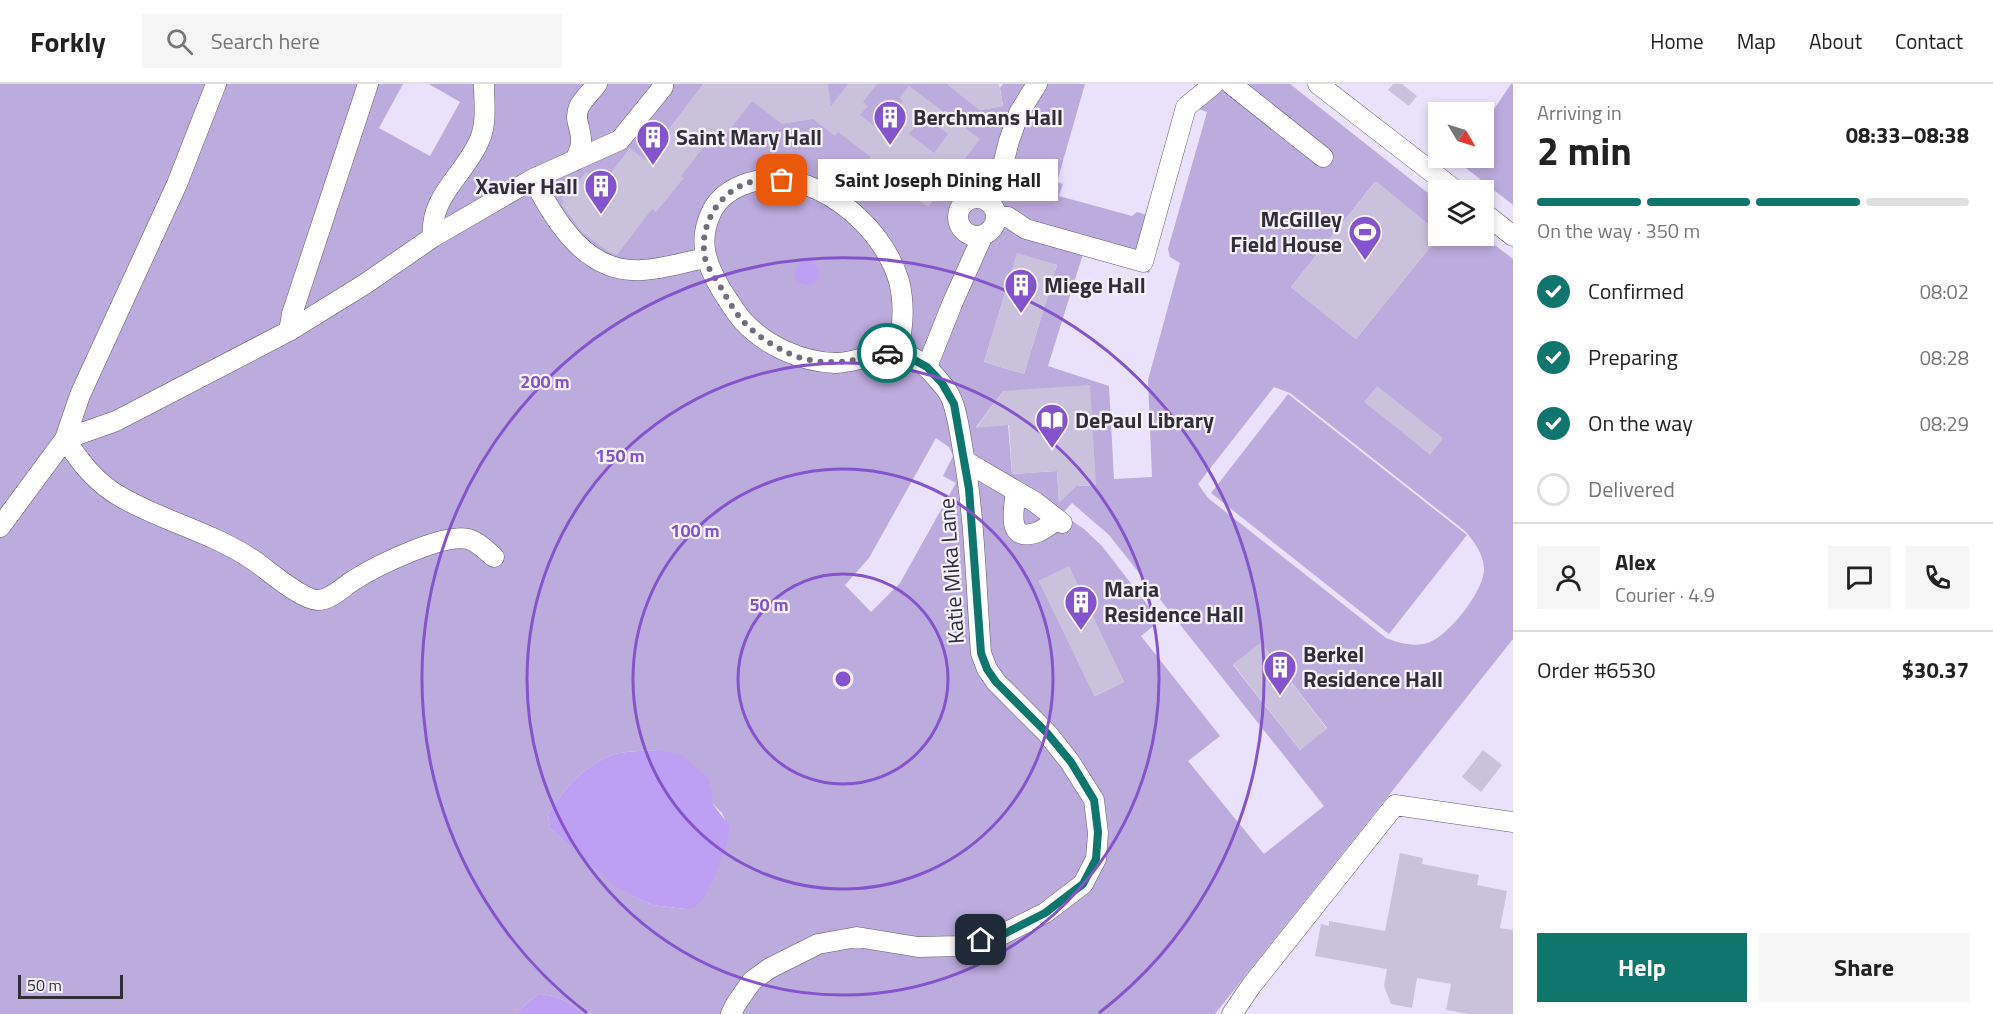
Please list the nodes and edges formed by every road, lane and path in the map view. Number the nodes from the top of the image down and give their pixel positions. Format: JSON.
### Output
{"nodes":[{"id":1,"x":216,"y":84,"type":"edge"},
{"id":2,"x":368,"y":84,"type":"edge"},
{"id":3,"x":484,"y":84,"type":"edge"},
{"id":4,"x":597,"y":84,"type":"edge"},
{"id":5,"x":663,"y":84,"type":"edge"},
{"id":6,"x":1037,"y":84,"type":"edge"},
{"id":7,"x":1214,"y":84,"type":"edge"},
{"id":8,"x":1231,"y":84,"type":"edge"},
{"id":9,"x":1318,"y":84,"type":"edge"},
{"id":10,"x":1323,"y":157,"type":"dead end"},
{"id":11,"x":574,"y":161,"type":"junction"},
{"id":12,"x":532,"y":179,"type":"junction"},
{"id":13,"x":1442,"y":180,"type":"edge"},
{"id":14,"x":991,"y":208,"type":"junction"},
{"id":15,"x":1494,"y":221,"type":"edge"},
{"id":16,"x":983,"y":235,"type":"junction"},
{"id":17,"x":1513,"y":236,"type":"edge"},
{"id":18,"x":433,"y":237,"type":"junction"},
{"id":19,"x":705,"y":258,"type":"junction"},
{"id":20,"x":289,"y":331,"type":"junction"},
{"id":21,"x":898,"y":351,"type":"junction"},
{"id":22,"x":927,"y":367,"type":"junction"},
{"id":23,"x":64,"y":439,"type":"junction"},
{"id":24,"x":965,"y":461,"type":"junction"},
{"id":25,"x":1016,"y":491,"type":"junction"},
{"id":26,"x":0,"y":527,"type":"edge"},
{"id":27,"x":494,"y":557,"type":"dead end"},
{"id":28,"x":1513,"y":822,"type":"edge"},
{"id":29,"x":732,"y":1014,"type":"edge"},
{"id":30,"x":1232,"y":1014,"type":"edge"}],
"edges":[{"from":1,"to":23,"type":"street"},
{"from":2,"to":20,"type":"street"},
{"from":3,"to":18,"type":"street"},
{"from":4,"to":11,"type":"street"},
{"from":5,"to":11,"type":"street"},
{"from":6,"to":14,"type":"street"},
{"from":7,"to":14,"type":"street"},
{"from":8,"to":10,"type":"street"},
{"from":9,"to":13,"type":"street"},
{"from":11,"to":12,"type":"street"},
{"from":12,"to":18,"type":"street"},
{"from":12,"to":19,"type":"street"},
{"from":14,"to":16,"type":"street"},
{"from":14,"to":16,"type":"street"},
{"from":15,"to":17,"type":"street"},
{"from":16,"to":22,"type":"street"},
{"from":18,"to":20,"type":"street"},
{"from":19,"to":21,"type":"street"},
{"from":19,"to":21,"type":"street"},
{"from":20,"to":23,"type":"street"},
{"from":21,"to":22,"type":"street"},
{"from":22,"to":24,"type":"street","name":"Katie Mika Lane"},
{"from":23,"to":26,"type":"street"},
{"from":23,"to":27,"type":"street"},
{"from":24,"to":25,"type":"street"},
{"from":24,"to":29,"type":"street","name":"Katie Mika Lane"},
{"from":25,"to":25,"type":"street"},
{"from":28,"to":30,"type":"street"}]}
